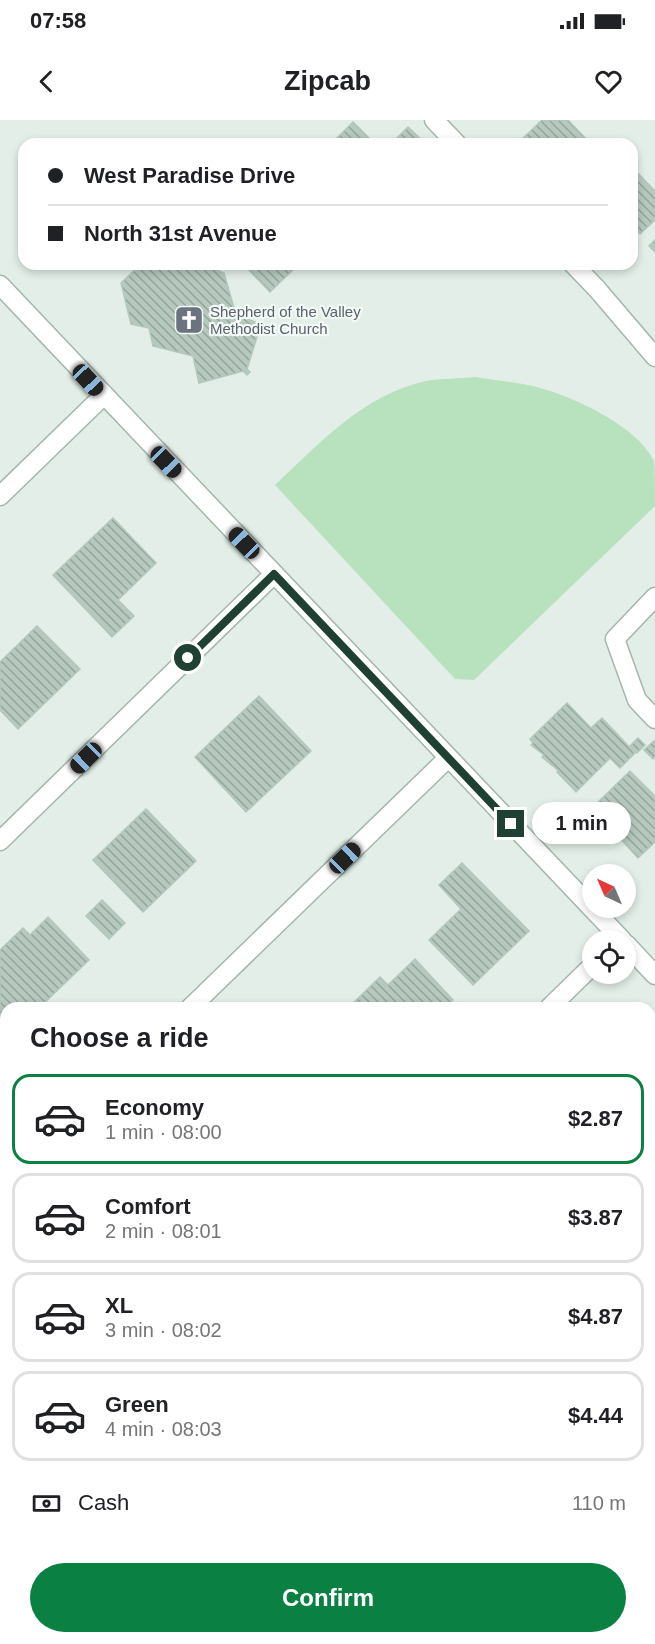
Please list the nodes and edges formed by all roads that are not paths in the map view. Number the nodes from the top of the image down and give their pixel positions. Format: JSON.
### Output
{"nodes":[{"id":1,"x":434,"y":120,"type":"edge"},
{"id":2,"x":451,"y":138,"type":"edge"},
{"id":3,"x":579,"y":270,"type":"edge"},
{"id":4,"x":0,"y":285,"type":"edge"},
{"id":5,"x":655,"y":357,"type":"edge"},
{"id":6,"x":103,"y":396,"type":"junction"},
{"id":7,"x":0,"y":496,"type":"edge"},
{"id":8,"x":274,"y":574,"type":"junction"},
{"id":9,"x":655,"y":597,"type":"edge"},
{"id":10,"x":655,"y":719,"type":"edge"},
{"id":11,"x":448,"y":758,"type":"junction"},
{"id":12,"x":0,"y":841,"type":"edge"},
{"id":13,"x":612,"y":930,"type":"edge"},
{"id":14,"x":636,"y":955,"type":"edge"},
{"id":15,"x":655,"y":975,"type":"edge"},
{"id":16,"x":582,"y":976,"type":"edge"},
{"id":17,"x":196,"y":1002,"type":"edge"},
{"id":18,"x":555,"y":1002,"type":"edge"}],
"edges":[{"from":1,"to":2,"type":"street"},
{"from":3,"to":5,"type":"street"},
{"from":4,"to":6,"type":"street"},
{"from":6,"to":7,"type":"street"},
{"from":6,"to":8,"type":"street"},
{"from":8,"to":11,"type":"street"},
{"from":8,"to":12,"type":"street"},
{"from":9,"to":10,"type":"street"},
{"from":11,"to":13,"type":"street"},
{"from":11,"to":17,"type":"street"},
{"from":14,"to":15,"type":"street"},
{"from":16,"to":18,"type":"street"}]}
